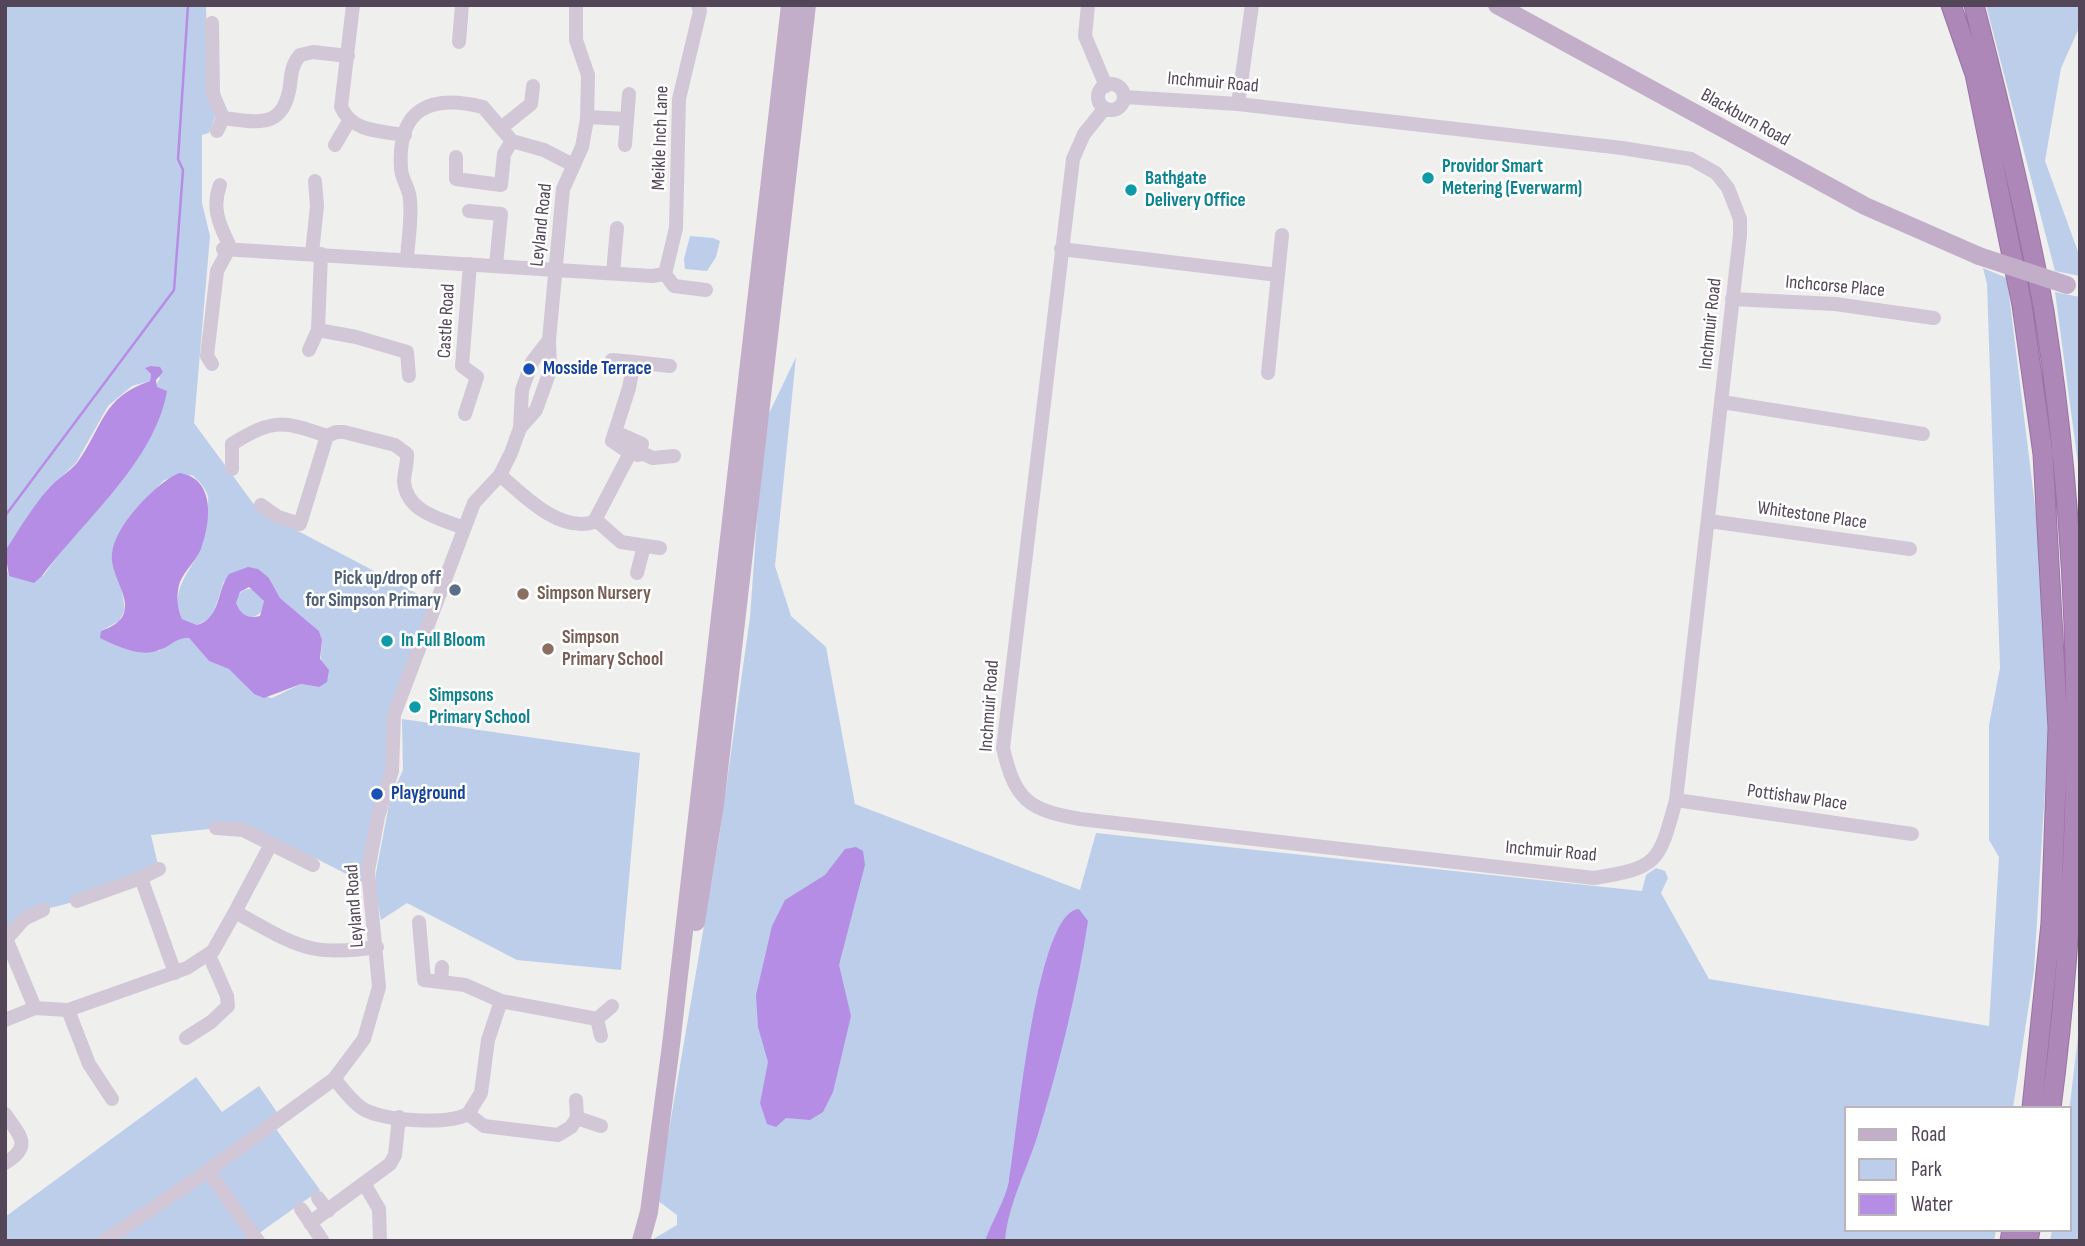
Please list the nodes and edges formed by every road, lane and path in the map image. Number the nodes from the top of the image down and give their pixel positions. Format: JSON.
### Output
{"nodes":[{"id":1,"x":353,"y":5,"type":"edge"},
{"id":2,"x":462,"y":5,"type":"edge"},
{"id":3,"x":576,"y":5,"type":"edge"},
{"id":4,"x":698,"y":5,"type":"edge"},
{"id":5,"x":790,"y":5,"type":"edge"},
{"id":6,"x":807,"y":5,"type":"edge"},
{"id":7,"x":1088,"y":5,"type":"edge"},
{"id":8,"x":1252,"y":5,"type":"edge"},
{"id":9,"x":1497,"y":5,"type":"edge"},
{"id":10,"x":1951,"y":5,"type":"edge"},
{"id":11,"x":1973,"y":5,"type":"edge"},
{"id":12,"x":212,"y":23,"type":"dead end"},
{"id":13,"x":459,"y":42,"type":"dead end"},
{"id":14,"x":348,"y":56,"type":"junction"},
{"id":15,"x":533,"y":86,"type":"dead end"},
{"id":16,"x":1106,"y":86,"type":"junction"},
{"id":17,"x":629,"y":94,"type":"dead end"},
{"id":18,"x":1124,"y":97,"type":"junction"},
{"id":19,"x":1238,"y":104,"type":"junction"},
{"id":20,"x":1105,"y":108,"type":"junction"},
{"id":21,"x":587,"y":117,"type":"junction"},
{"id":22,"x":626,"y":119,"type":"junction"},
{"id":23,"x":349,"y":121,"type":"junction"},
{"id":24,"x":501,"y":128,"type":"junction"},
{"id":25,"x":405,"y":135,"type":"junction"},
{"id":26,"x":512,"y":141,"type":"junction"},
{"id":27,"x":335,"y":145,"type":"dead end"},
{"id":28,"x":625,"y":145,"type":"dead end"},
{"id":29,"x":456,"y":157,"type":"dead end"},
{"id":30,"x":573,"y":166,"type":"junction"},
{"id":31,"x":315,"y":181,"type":"dead end"},
{"id":32,"x":220,"y":184,"type":"dead end"},
{"id":33,"x":469,"y":211,"type":"dead end"},
{"id":34,"x":617,"y":228,"type":"dead end"},
{"id":35,"x":1282,"y":235,"type":"dead end"},
{"id":36,"x":226,"y":248,"type":"junction"},
{"id":37,"x":1061,"y":249,"type":"junction"},
{"id":38,"x":317,"y":253,"type":"junction"},
{"id":39,"x":407,"y":260,"type":"junction"},
{"id":40,"x":470,"y":264,"type":"junction"},
{"id":41,"x":496,"y":265,"type":"junction"},
{"id":42,"x":557,"y":270,"type":"junction"},
{"id":43,"x":613,"y":273,"type":"junction"},
{"id":44,"x":665,"y":274,"type":"junction"},
{"id":45,"x":1278,"y":275,"type":"junction"},
{"id":46,"x":2073,"y":286,"type":"edge"},
{"id":47,"x":706,"y":290,"type":"dead end"},
{"id":48,"x":1732,"y":299,"type":"junction"},
{"id":49,"x":1934,"y":318,"type":"dead end"},
{"id":50,"x":318,"y":330,"type":"junction"},
{"id":51,"x":550,"y":340,"type":"junction"},
{"id":52,"x":309,"y":350,"type":"dead end"},
{"id":53,"x":612,"y":360,"type":"dead end"},
{"id":54,"x":634,"y":362,"type":"junction"},
{"id":55,"x":212,"y":364,"type":"dead end"},
{"id":56,"x":670,"y":366,"type":"dead end"},
{"id":57,"x":1268,"y":373,"type":"dead end"},
{"id":58,"x":409,"y":376,"type":"dead end"},
{"id":59,"x":1722,"y":402,"type":"junction"},
{"id":60,"x":465,"y":414,"type":"dead end"},
{"id":61,"x":520,"y":428,"type":"junction"},
{"id":62,"x":1923,"y":434,"type":"dead end"},
{"id":63,"x":327,"y":436,"type":"junction"},
{"id":64,"x":674,"y":456,"type":"dead end"},
{"id":65,"x":645,"y":458,"type":"junction"},
{"id":66,"x":232,"y":468,"type":"dead end"},
{"id":67,"x":500,"y":475,"type":"junction"},
{"id":68,"x":261,"y":505,"type":"dead end"},
{"id":69,"x":596,"y":520,"type":"junction"},
{"id":70,"x":1709,"y":521,"type":"junction"},
{"id":71,"x":464,"y":528,"type":"junction"},
{"id":72,"x":644,"y":546,"type":"junction"},
{"id":73,"x":660,"y":548,"type":"dead end"},
{"id":74,"x":1910,"y":549,"type":"dead end"},
{"id":75,"x":637,"y":573,"type":"dead end"},
{"id":76,"x":1676,"y":800,"type":"junction"},
{"id":77,"x":216,"y":828,"type":"dead end"},
{"id":78,"x":1912,"y":834,"type":"dead end"},
{"id":79,"x":271,"y":844,"type":"junction"},
{"id":80,"x":313,"y":865,"type":"dead end"},
{"id":81,"x":159,"y":869,"type":"dead end"},
{"id":82,"x":141,"y":878,"type":"junction"},
{"id":83,"x":77,"y":901,"type":"dead end"},
{"id":84,"x":43,"y":910,"type":"dead end"},
{"id":85,"x":235,"y":912,"type":"junction"},
{"id":86,"x":419,"y":922,"type":"dead end"},
{"id":87,"x":7,"y":937,"type":"edge"},
{"id":88,"x":377,"y":947,"type":"junction"},
{"id":89,"x":209,"y":955,"type":"junction"},
{"id":90,"x":175,"y":973,"type":"junction"},
{"id":91,"x":501,"y":1001,"type":"junction"},
{"id":92,"x":612,"y":1006,"type":"dead end"},
{"id":93,"x":35,"y":1008,"type":"junction"},
{"id":94,"x":68,"y":1010,"type":"junction"},
{"id":95,"x":597,"y":1019,"type":"junction"},
{"id":96,"x":5,"y":1020,"type":"edge"},
{"id":97,"x":601,"y":1036,"type":"dead end"},
{"id":98,"x":186,"y":1038,"type":"dead end"},
{"id":99,"x":671,"y":1045,"type":"junction"},
{"id":100,"x":334,"y":1079,"type":"junction"},
{"id":101,"x":111,"y":1089,"type":"dead end"},
{"id":102,"x":576,"y":1100,"type":"dead end"},
{"id":103,"x":2032,"y":1106,"type":"edge"},
{"id":104,"x":2051,"y":1106,"type":"edge"},
{"id":105,"x":5,"y":1114,"type":"edge"},
{"id":106,"x":468,"y":1114,"type":"junction"},
{"id":107,"x":399,"y":1117,"type":"junction"},
{"id":108,"x":577,"y":1118,"type":"junction"},
{"id":109,"x":601,"y":1126,"type":"dead end"},
{"id":110,"x":5,"y":1163,"type":"edge"},
{"id":111,"x":208,"y":1171,"type":"junction"},
{"id":112,"x":365,"y":1185,"type":"junction"},
{"id":113,"x":318,"y":1198,"type":"dead end"},
{"id":114,"x":301,"y":1209,"type":"dead end"},
{"id":115,"x":328,"y":1211,"type":"junction"},
{"id":116,"x":310,"y":1223,"type":"junction"},
{"id":117,"x":322,"y":1240,"type":"edge"},
{"id":118,"x":104,"y":1241,"type":"edge"},
{"id":119,"x":258,"y":1241,"type":"edge"},
{"id":120,"x":380,"y":1241,"type":"edge"},
{"id":121,"x":641,"y":1241,"type":"edge"}],
"edges":[{"from":1,"to":14,"type":"street"},
{"from":2,"to":13,"type":"street"},
{"from":3,"to":21,"type":"street","name":"Leyland Road"},
{"from":4,"to":44,"type":"street","name":"Meikle Inch Lane"},
{"from":5,"to":99,"type":"main road"},
{"from":6,"to":99,"type":"main road"},
{"from":7,"to":16,"type":"street"},
{"from":8,"to":19,"type":"street"},
{"from":9,"to":46,"type":"main road","name":"Blackburn Road","bridge":true},
{"from":10,"to":103,"type":"highway"},
{"from":11,"to":104,"type":"highway"},
{"from":12,"to":14,"type":"street"},
{"from":14,"to":23,"type":"street"},
{"from":15,"to":24,"type":"street"},
{"from":16,"to":18,"type":"street","name":"Inchmuir Road"},
{"from":16,"to":20,"type":"street"},
{"from":17,"to":22,"type":"street"},
{"from":18,"to":19,"type":"street","name":"Inchmuir Road"},
{"from":18,"to":20,"type":"street","name":"Inchmuir Road"},
{"from":19,"to":48,"type":"street","name":"Inchmuir Road"},
{"from":20,"to":37,"type":"street","name":"Inchmuir Road"},
{"from":21,"to":22,"type":"street"},
{"from":21,"to":30,"type":"street","name":"Leyland Road"},
{"from":22,"to":28,"type":"street"},
{"from":23,"to":25,"type":"street"},
{"from":23,"to":27,"type":"street"},
{"from":24,"to":25,"type":"street"},
{"from":24,"to":26,"type":"street"},
{"from":25,"to":39,"type":"street"},
{"from":26,"to":29,"type":"street"},
{"from":26,"to":30,"type":"street"},
{"from":30,"to":42,"type":"street","name":"Leyland Road"},
{"from":31,"to":38,"type":"street"},
{"from":32,"to":36,"type":"street"},
{"from":33,"to":41,"type":"street"},
{"from":34,"to":43,"type":"street"},
{"from":35,"to":45,"type":"street"},
{"from":36,"to":38,"type":"street","name":"Castle Road"},
{"from":36,"to":55,"type":"street"},
{"from":37,"to":45,"type":"street"},
{"from":37,"to":76,"type":"street","name":"Inchmuir Road"},
{"from":38,"to":39,"type":"street","name":"Castle Road"},
{"from":38,"to":50,"type":"street"},
{"from":39,"to":40,"type":"street","name":"Castle Road"},
{"from":40,"to":41,"type":"street","name":"Castle Road"},
{"from":40,"to":60,"type":"street","name":"Castle Road"},
{"from":41,"to":42,"type":"street","name":"Castle Road"},
{"from":42,"to":43,"type":"street"},
{"from":42,"to":51,"type":"street","name":"Leyland Road"},
{"from":43,"to":44,"type":"street"},
{"from":44,"to":47,"type":"street"},
{"from":45,"to":57,"type":"street"},
{"from":48,"to":49,"type":"street","name":"Inchcorse Place"},
{"from":48,"to":59,"type":"street","name":"Inchmuir Road"},
{"from":50,"to":52,"type":"street"},
{"from":50,"to":58,"type":"street","name":"Castle Road"},
{"from":51,"to":61,"type":"street","name":"Leyland Road"},
{"from":51,"to":61,"type":"street","name":"Leyland Road"},
{"from":53,"to":54,"type":"street"},
{"from":54,"to":56,"type":"street"},
{"from":54,"to":65,"type":"street"},
{"from":59,"to":62,"type":"street"},
{"from":59,"to":70,"type":"street","name":"Inchmuir Road"},
{"from":61,"to":67,"type":"street","name":"Leyland Road"},
{"from":63,"to":66,"type":"street"},
{"from":63,"to":68,"type":"street"},
{"from":63,"to":71,"type":"street"},
{"from":64,"to":65,"type":"street"},
{"from":65,"to":69,"type":"street"},
{"from":67,"to":69,"type":"street"},
{"from":67,"to":71,"type":"street","name":"Leyland Road"},
{"from":69,"to":72,"type":"street"},
{"from":70,"to":74,"type":"street","name":"Whitestone Place"},
{"from":70,"to":76,"type":"street","name":"Inchmuir Road"},
{"from":71,"to":88,"type":"street","name":"Leyland Road"},
{"from":72,"to":73,"type":"street"},
{"from":72,"to":75,"type":"street"},
{"from":76,"to":78,"type":"street","name":"Pottishaw Place"},
{"from":77,"to":79,"type":"street"},
{"from":79,"to":80,"type":"street"},
{"from":79,"to":85,"type":"street"},
{"from":81,"to":82,"type":"street"},
{"from":82,"to":83,"type":"street"},
{"from":82,"to":90,"type":"street"},
{"from":84,"to":87,"type":"street"},
{"from":85,"to":88,"type":"street"},
{"from":85,"to":89,"type":"street"},
{"from":86,"to":91,"type":"street"},
{"from":87,"to":93,"type":"street"},
{"from":88,"to":100,"type":"street","name":"Leyland Road"},
{"from":89,"to":90,"type":"street"},
{"from":89,"to":98,"type":"street"},
{"from":90,"to":94,"type":"street"},
{"from":91,"to":95,"type":"street"},
{"from":91,"to":106,"type":"street"},
{"from":92,"to":95,"type":"street"},
{"from":93,"to":94,"type":"street"},
{"from":93,"to":96,"type":"street"},
{"from":94,"to":101,"type":"street"},
{"from":95,"to":97,"type":"street"},
{"from":99,"to":121,"type":"main road"},
{"from":100,"to":107,"type":"street"},
{"from":100,"to":111,"type":"street","name":"Leyland Road"},
{"from":102,"to":108,"type":"street"},
{"from":105,"to":110,"type":"street"},
{"from":106,"to":107,"type":"street"},
{"from":106,"to":108,"type":"street"},
{"from":107,"to":112,"type":"street"},
{"from":108,"to":109,"type":"street"},
{"from":111,"to":118,"type":"street","name":"Leyland Road"},
{"from":111,"to":119,"type":"street"},
{"from":112,"to":115,"type":"street"},
{"from":112,"to":120,"type":"street"},
{"from":113,"to":115,"type":"street"},
{"from":114,"to":116,"type":"street"},
{"from":115,"to":116,"type":"street"},
{"from":116,"to":117,"type":"street"}]}
